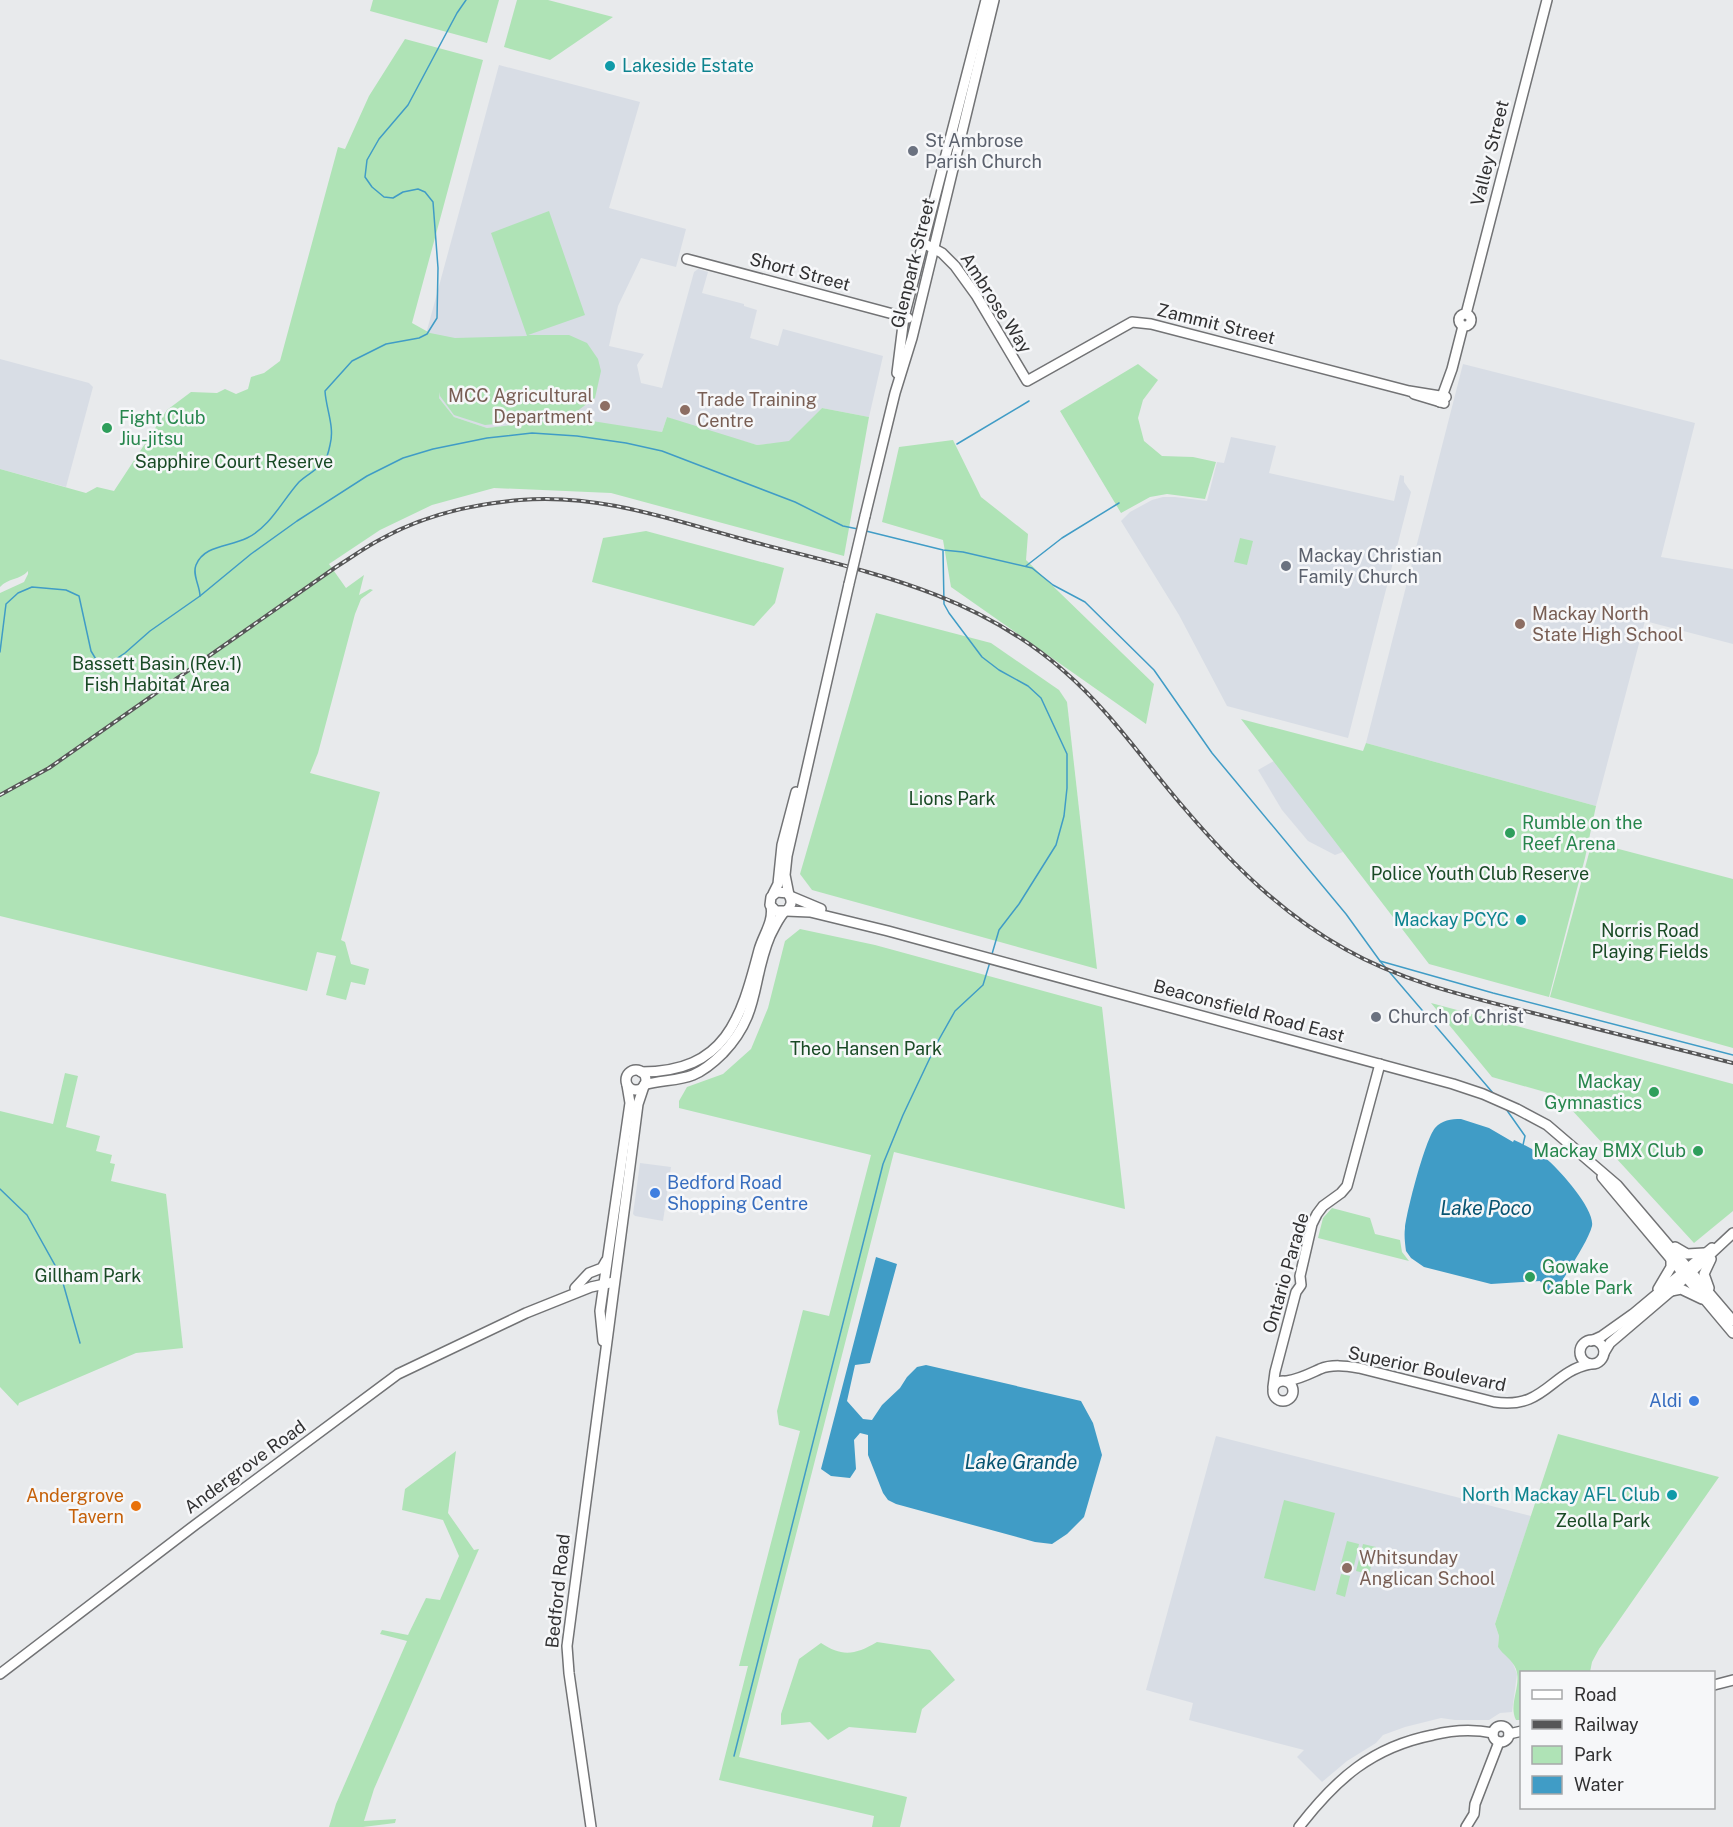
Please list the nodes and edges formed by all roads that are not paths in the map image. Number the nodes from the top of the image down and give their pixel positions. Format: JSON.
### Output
{"nodes":[{"id":1,"x":986,"y":0,"type":"edge"},
{"id":2,"x":994,"y":0,"type":"edge"},
{"id":3,"x":1547,"y":0,"type":"edge"},
{"id":4,"x":923,"y":243,"type":"junction"},
{"id":5,"x":934,"y":246,"type":"junction"},
{"id":6,"x":687,"y":259,"type":"dead end"},
{"id":7,"x":929,"y":267,"type":"junction"},
{"id":8,"x":961,"y":275,"type":"junction"},
{"id":9,"x":976,"y":295,"type":"junction"},
{"id":10,"x":904,"y":317,"type":"junction"},
{"id":11,"x":916,"y":320,"type":"junction"},
{"id":12,"x":1027,"y":381,"type":"joint"},
{"id":13,"x":895,"y":393,"type":"junction"},
{"id":14,"x":1443,"y":400,"type":"joint"},
{"id":15,"x":814,"y":732,"type":"junction"},
{"id":16,"x":782,"y":844,"type":"junction"},
{"id":17,"x":773,"y":894,"type":"junction"},
{"id":18,"x":789,"y":896,"type":"junction"},
{"id":19,"x":771,"y":906,"type":"junction"},
{"id":20,"x":785,"y":911,"type":"junction"},
{"id":21,"x":888,"y":931,"type":"junction"},
{"id":22,"x":760,"y":945,"type":"junction"},
{"id":23,"x":1380,"y":1064,"type":"junction"},
{"id":24,"x":641,"y":1072,"type":"junction"},
{"id":25,"x":627,"y":1085,"type":"junction"},
{"id":26,"x":644,"y":1085,"type":"junction"},
{"id":27,"x":1585,"y":1156,"type":"junction"},
{"id":28,"x":1654,"y":1226,"type":"junction"},
{"id":29,"x":1733,"y":1233,"type":"edge"},
{"id":30,"x":1724,"y":1241,"type":"junction"},
{"id":31,"x":1717,"y":1249,"type":"junction"},
{"id":32,"x":1705,"y":1252,"type":"junction"},
{"id":33,"x":607,"y":1260,"type":"junction"},
{"id":34,"x":1671,"y":1260,"type":"junction"},
{"id":35,"x":1687,"y":1272,"type":"junction"},
{"id":36,"x":609,"y":1280,"type":"junction"},
{"id":37,"x":575,"y":1288,"type":"junction"},
{"id":38,"x":1671,"y":1291,"type":"junction"},
{"id":39,"x":1654,"y":1296,"type":"junction"},
{"id":40,"x":1710,"y":1300,"type":"junction"},
{"id":41,"x":526,"y":1313,"type":"junction"},
{"id":42,"x":1733,"y":1321,"type":"edge"},
{"id":43,"x":1733,"y":1333,"type":"edge"},
{"id":44,"x":1591,"y":1341,"type":"junction"},
{"id":45,"x":1581,"y":1352,"type":"junction"},
{"id":46,"x":1604,"y":1353,"type":"junction"},
{"id":47,"x":1278,"y":1363,"type":"junction"},
{"id":48,"x":1590,"y":1364,"type":"junction"},
{"id":49,"x":1570,"y":1371,"type":"junction"},
{"id":50,"x":1305,"y":1377,"type":"junction"},
{"id":51,"x":1287,"y":1381,"type":"junction"},
{"id":52,"x":1273,"y":1387,"type":"junction"},
{"id":53,"x":1293,"y":1393,"type":"junction"},
{"id":54,"x":0,"y":1674,"type":"edge"},
{"id":55,"x":1733,"y":1680,"type":"edge"},
{"id":56,"x":1715,"y":1684,"type":"edge"},
{"id":57,"x":1520,"y":1731,"type":"edge"},
{"id":58,"x":1493,"y":1733,"type":"junction"},
{"id":59,"x":1509,"y":1734,"type":"junction"},
{"id":60,"x":1499,"y":1742,"type":"junction"},
{"id":61,"x":591,"y":1827,"type":"edge"},
{"id":62,"x":1299,"y":1827,"type":"edge"},
{"id":63,"x":1467,"y":1827,"type":"edge"}],
"edges":[{"from":1,"to":4,"type":"street","name":"Glenpark Street"},
{"from":2,"to":5,"type":"street","name":"Glenpark Street"},
{"from":3,"to":14,"type":"street","name":"Valley Street"},
{"from":4,"to":5,"type":"street"},
{"from":4,"to":10,"type":"street","name":"Glenpark Street"},
{"from":5,"to":7,"type":"street","name":"Glenpark Street"},
{"from":5,"to":8,"type":"street","name":"Ambrose Way"},
{"from":5,"to":9,"type":"street"},
{"from":6,"to":10,"type":"street","name":"Short Street"},
{"from":7,"to":8,"type":"street"},
{"from":7,"to":11,"type":"street","name":"Glenpark Street"},
{"from":8,"to":9,"type":"street","name":"Ambrose Way"},
{"from":9,"to":12,"type":"street","name":"Ambrose Way"},
{"from":10,"to":11,"type":"street","name":"Short Street"},
{"from":10,"to":13,"type":"street","name":"Glenpark Street"},
{"from":11,"to":13,"type":"street","name":"Glenpark Street"},
{"from":12,"to":14,"type":"street","name":"Zammit Street"},
{"from":13,"to":15,"type":"street","name":"Glenpark Street","bridge":true},
{"from":15,"to":16,"type":"street","name":"Glenpark Street"},
{"from":15,"to":18,"type":"street","name":"Glenpark Street"},
{"from":16,"to":17,"type":"street","name":"Glenpark Street"},
{"from":16,"to":22,"type":"street"},
{"from":17,"to":18,"type":"street"},
{"from":17,"to":19,"type":"street"},
{"from":18,"to":20,"type":"street"},
{"from":18,"to":21,"type":"street","name":"Beaconsfield Road East"},
{"from":19,"to":20,"type":"street"},
{"from":19,"to":22,"type":"street"},
{"from":20,"to":21,"type":"street","name":"Beaconsfield Road East"},
{"from":20,"to":26,"type":"street"},
{"from":21,"to":23,"type":"street","name":"Beaconsfield Road East"},
{"from":22,"to":24,"type":"street"},
{"from":23,"to":27,"type":"street","name":"Beaconsfield Road East"},
{"from":23,"to":47,"type":"street","name":"Ontario Parade"},
{"from":24,"to":25,"type":"street"},
{"from":24,"to":26,"type":"street"},
{"from":25,"to":26,"type":"street"},
{"from":25,"to":33,"type":"street","name":"Bedford Road"},
{"from":26,"to":36,"type":"street","name":"Bedford Road"},
{"from":27,"to":28,"type":"street","name":"Beaconsfield Road East"},
{"from":27,"to":34,"type":"street","name":"Beaconsfield Road East"},
{"from":28,"to":32,"type":"street"},
{"from":28,"to":35,"type":"street","name":"Beaconsfield Road East"},
{"from":29,"to":30,"type":"street"},
{"from":30,"to":31,"type":"street"},
{"from":30,"to":32,"type":"street"},
{"from":31,"to":35,"type":"street"},
{"from":31,"to":40,"type":"street"},
{"from":32,"to":35,"type":"street"},
{"from":33,"to":36,"type":"street","name":"Bedford Road"},
{"from":33,"to":37,"type":"street"},
{"from":34,"to":35,"type":"street","name":"Beaconsfield Road East"},
{"from":34,"to":39,"type":"street"},
{"from":35,"to":38,"type":"street"},
{"from":35,"to":39,"type":"street"},
{"from":35,"to":40,"type":"street","name":"Beaconsfield Road East"},
{"from":36,"to":37,"type":"street","name":"Andergrove Road"},
{"from":36,"to":41,"type":"street","name":"Andergrove Road"},
{"from":36,"to":61,"type":"street","name":"Bedford Road"},
{"from":37,"to":41,"type":"street","name":"Andergrove Road"},
{"from":38,"to":40,"type":"street"},
{"from":38,"to":46,"type":"street"},
{"from":39,"to":44,"type":"street"},
{"from":40,"to":42,"type":"street","name":"Beaconsfield Road East"},
{"from":40,"to":43,"type":"street","name":"Beaconsfield Road East"},
{"from":41,"to":54,"type":"street","name":"Andergrove Road"},
{"from":44,"to":45,"type":"street"},
{"from":44,"to":46,"type":"street"},
{"from":45,"to":48,"type":"street"},
{"from":45,"to":49,"type":"street","name":"Superior Boulevard"},
{"from":46,"to":48,"type":"street"},
{"from":47,"to":51,"type":"street","name":"Ontario Parade"},
{"from":47,"to":52,"type":"street","name":"Ontario Parade"},
{"from":48,"to":49,"type":"street","name":"Superior Boulevard"},
{"from":49,"to":50,"type":"street","name":"Superior Boulevard"},
{"from":50,"to":51,"type":"street","name":"Superior Boulevard"},
{"from":50,"to":53,"type":"street"},
{"from":51,"to":52,"type":"street"},
{"from":51,"to":53,"type":"street"},
{"from":52,"to":53,"type":"street"},
{"from":55,"to":56,"type":"street"},
{"from":57,"to":59,"type":"street"},
{"from":58,"to":59,"type":"street"},
{"from":58,"to":60,"type":"street"},
{"from":58,"to":62,"type":"street"},
{"from":59,"to":60,"type":"street"},
{"from":60,"to":63,"type":"street"}]}
